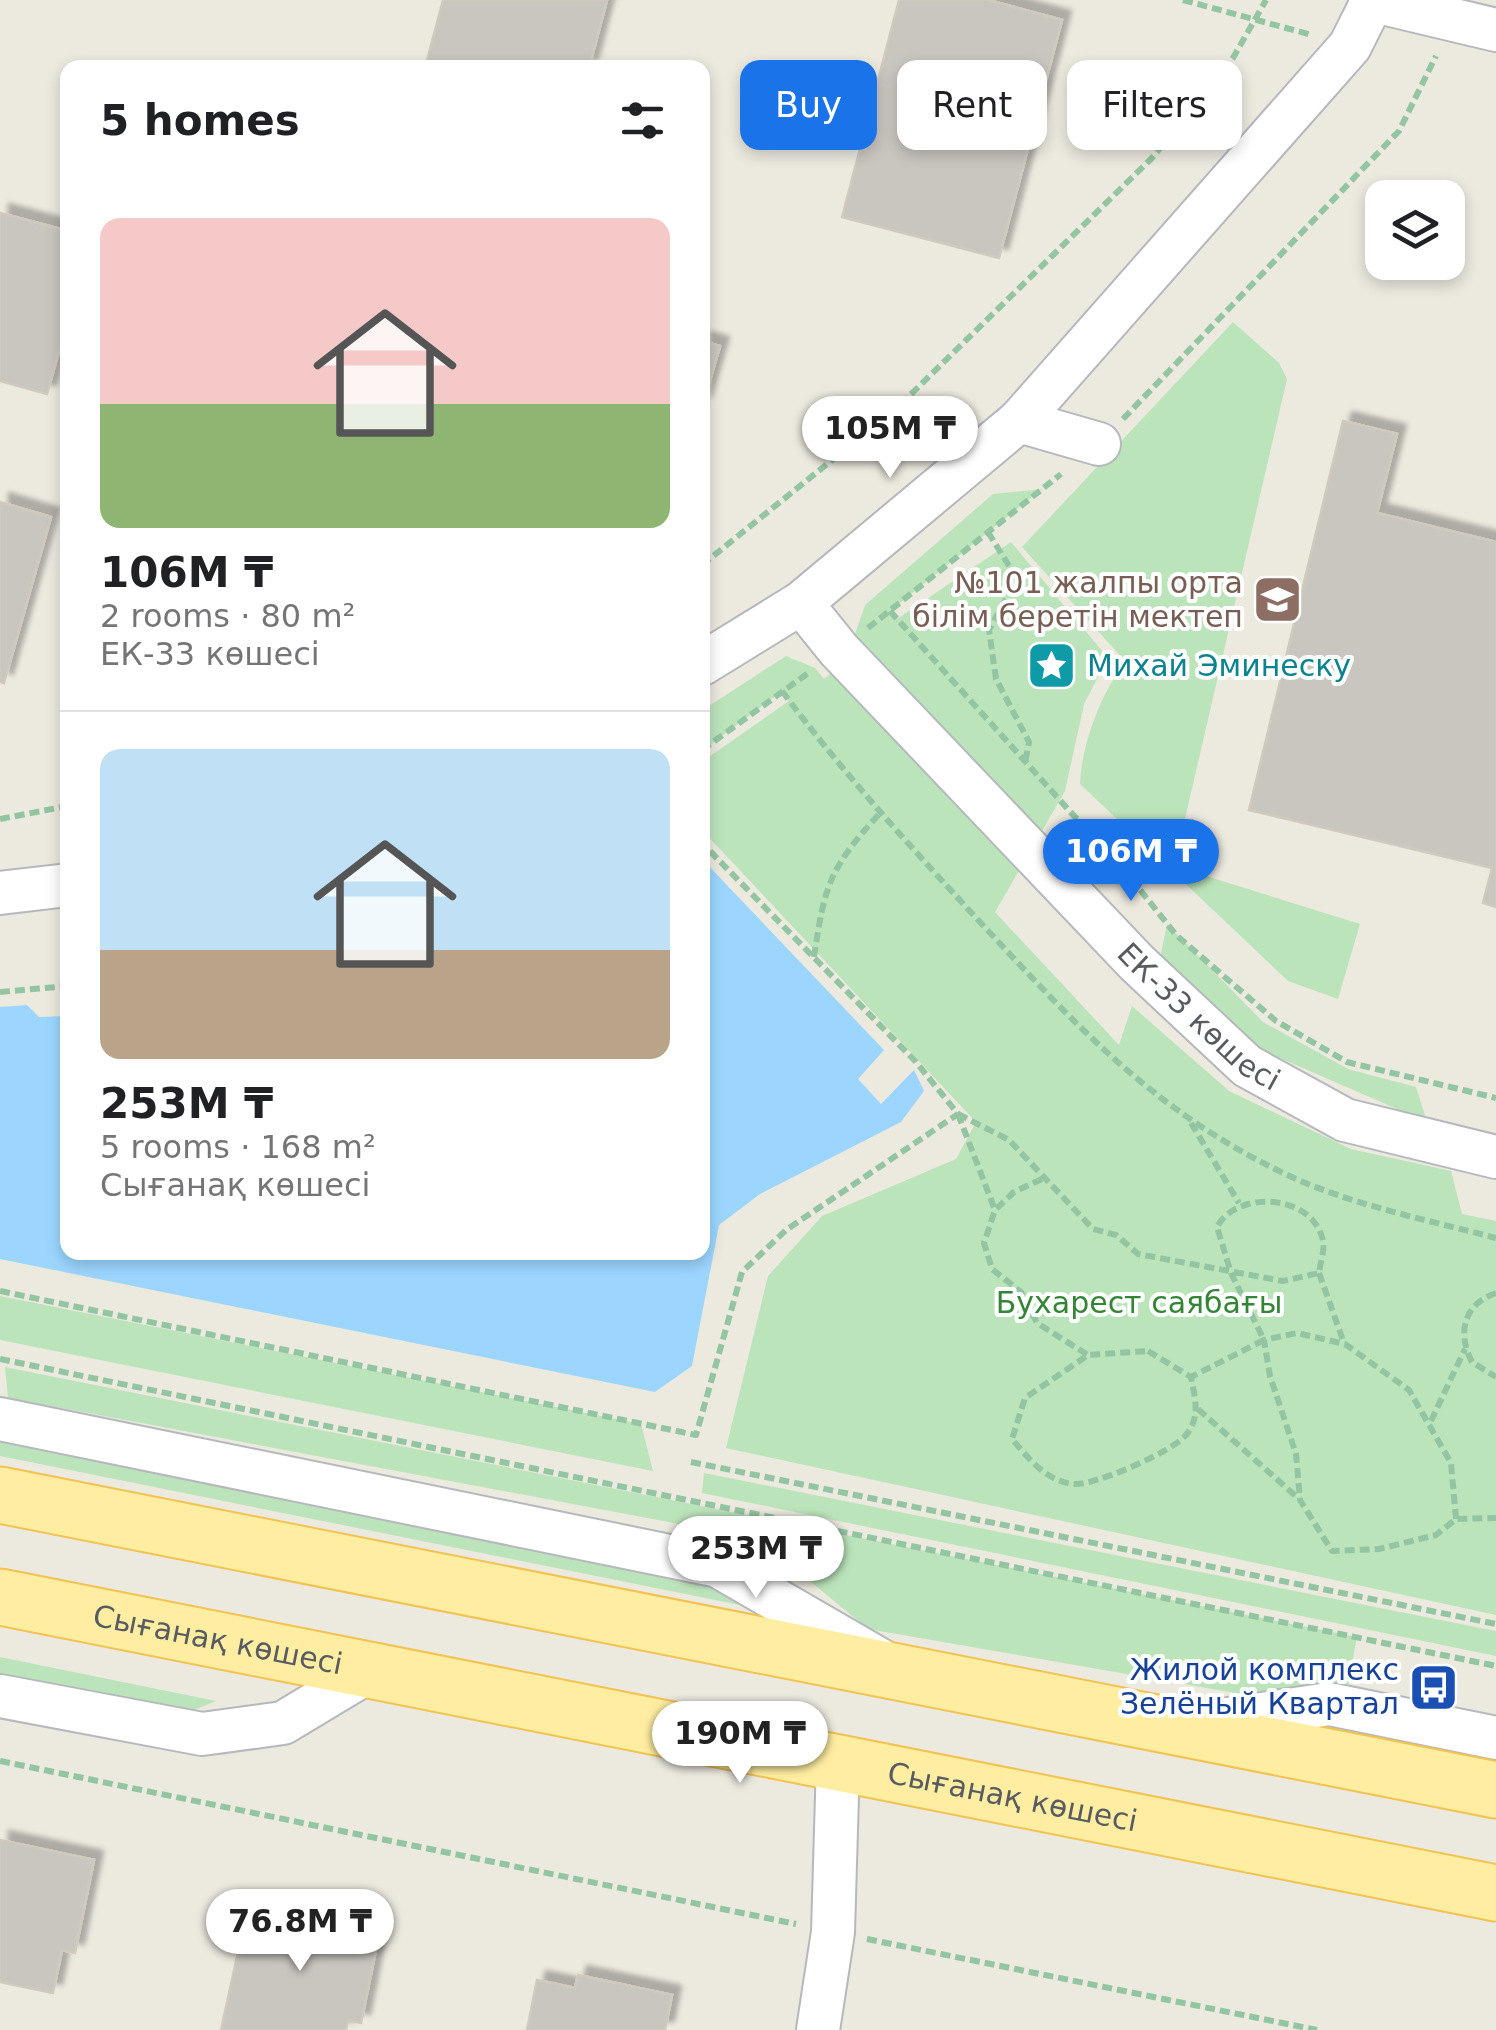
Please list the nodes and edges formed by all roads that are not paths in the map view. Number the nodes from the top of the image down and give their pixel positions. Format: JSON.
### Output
{"nodes":[{"id":1,"x":1372,"y":0,"type":"edge"},
{"id":2,"x":1496,"y":30,"type":"edge"},
{"id":3,"x":1019,"y":421,"type":"junction"},
{"id":4,"x":1099,"y":444,"type":"road end"},
{"id":5,"x":801,"y":603,"type":"junction"},
{"id":6,"x":710,"y":659,"type":"edge"},
{"id":7,"x":60,"y":886,"type":"edge"},
{"id":8,"x":0,"y":892,"type":"edge"},
{"id":9,"x":1496,"y":1157,"type":"edge"},
{"id":10,"x":0,"y":1420,"type":"edge"},
{"id":11,"x":0,"y":1495,"type":"edge"},
{"id":12,"x":0,"y":1597,"type":"edge"},
{"id":13,"x":371,"y":1670,"type":"junction"},
{"id":14,"x":902,"y":1673,"type":"junction"},
{"id":15,"x":0,"y":1696,"type":"edge"},
{"id":16,"x":1175,"y":1727,"type":"junction"},
{"id":17,"x":1496,"y":1738,"type":"edge"},
{"id":18,"x":838,"y":1762,"type":"junction"},
{"id":19,"x":1496,"y":1790,"type":"edge"},
{"id":20,"x":1485,"y":1901,"type":"edge"},
{"id":21,"x":818,"y":2030,"type":"edge"}],
"edges":[{"from":1,"to":2,"type":"street"},
{"from":1,"to":3,"type":"street"},
{"from":3,"to":4,"type":"street"},
{"from":3,"to":5,"type":"street"},
{"from":5,"to":6,"type":"street"},
{"from":5,"to":9,"type":"street","name":"ЕК-33 көшесі"},
{"from":7,"to":8,"type":"street"},
{"from":10,"to":14,"type":"street"},
{"from":11,"to":14,"type":"main road"},
{"from":12,"to":13,"type":"main road","name":"Сығанақ көшесі"},
{"from":13,"to":15,"type":"street"},
{"from":13,"to":18,"type":"main road","name":"Сығанақ көшесі"},
{"from":14,"to":16,"type":"main road"},
{"from":16,"to":17,"type":"street"},
{"from":16,"to":19,"type":"main road"},
{"from":18,"to":20,"type":"main road","name":"Сығанақ көшесі"},
{"from":18,"to":21,"type":"street"}]}
